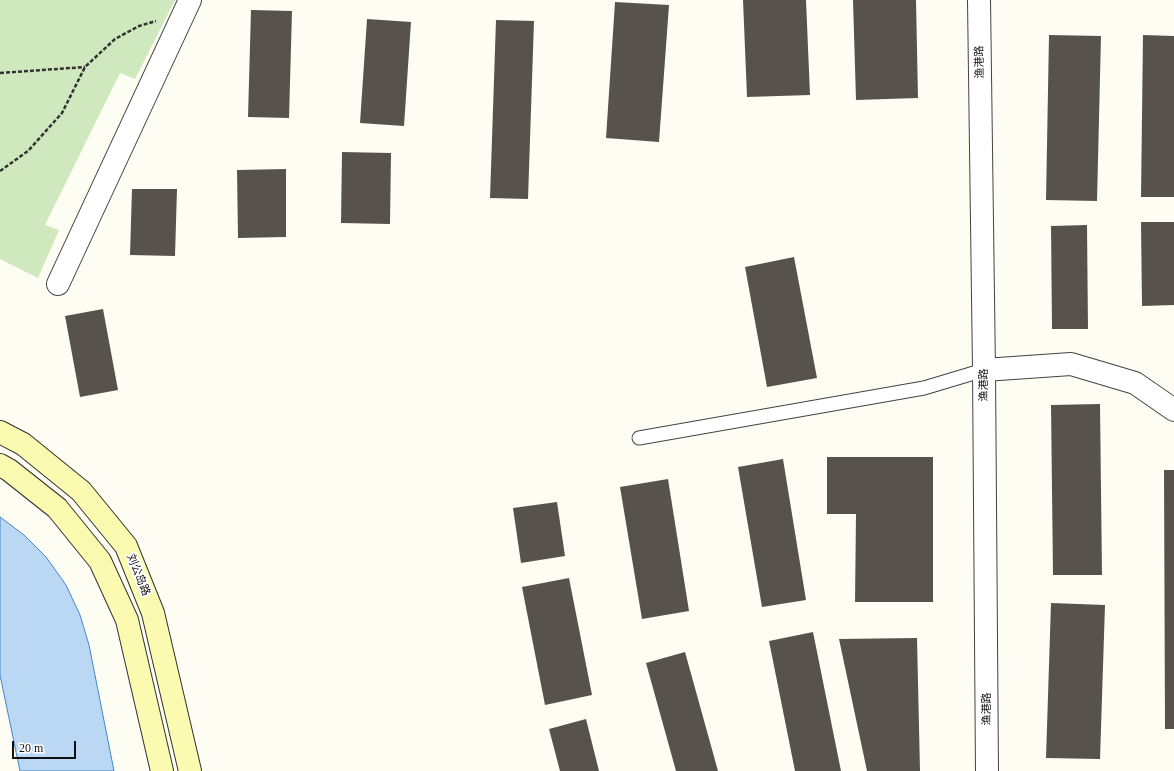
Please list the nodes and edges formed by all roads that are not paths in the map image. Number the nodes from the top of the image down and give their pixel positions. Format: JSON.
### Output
{"nodes":[{"id":1,"x":190,"y":0,"type":"edge"},
{"id":2,"x":979,"y":0,"type":"edge"},
{"id":3,"x":58,"y":284,"type":"dead end"},
{"id":4,"x":984,"y":370,"type":"junction"},
{"id":5,"x":1174,"y":410,"type":"edge"},
{"id":6,"x":0,"y":432,"type":"edge"},
{"id":7,"x":639,"y":438,"type":"dead end"},
{"id":8,"x":0,"y":465,"type":"edge"},
{"id":9,"x":162,"y":771,"type":"edge"},
{"id":10,"x":190,"y":771,"type":"edge"},
{"id":11,"x":987,"y":771,"type":"edge"}],
"edges":[{"from":1,"to":3,"type":"street"},
{"from":2,"to":4,"type":"street","name":"渔港路"},
{"from":4,"to":5,"type":"street"},
{"from":4,"to":7,"type":"lane"},
{"from":4,"to":11,"type":"street","name":"渔港路"},
{"from":6,"to":10,"type":"main road","name":"刘公岛路"},
{"from":8,"to":9,"type":"main road"}]}
